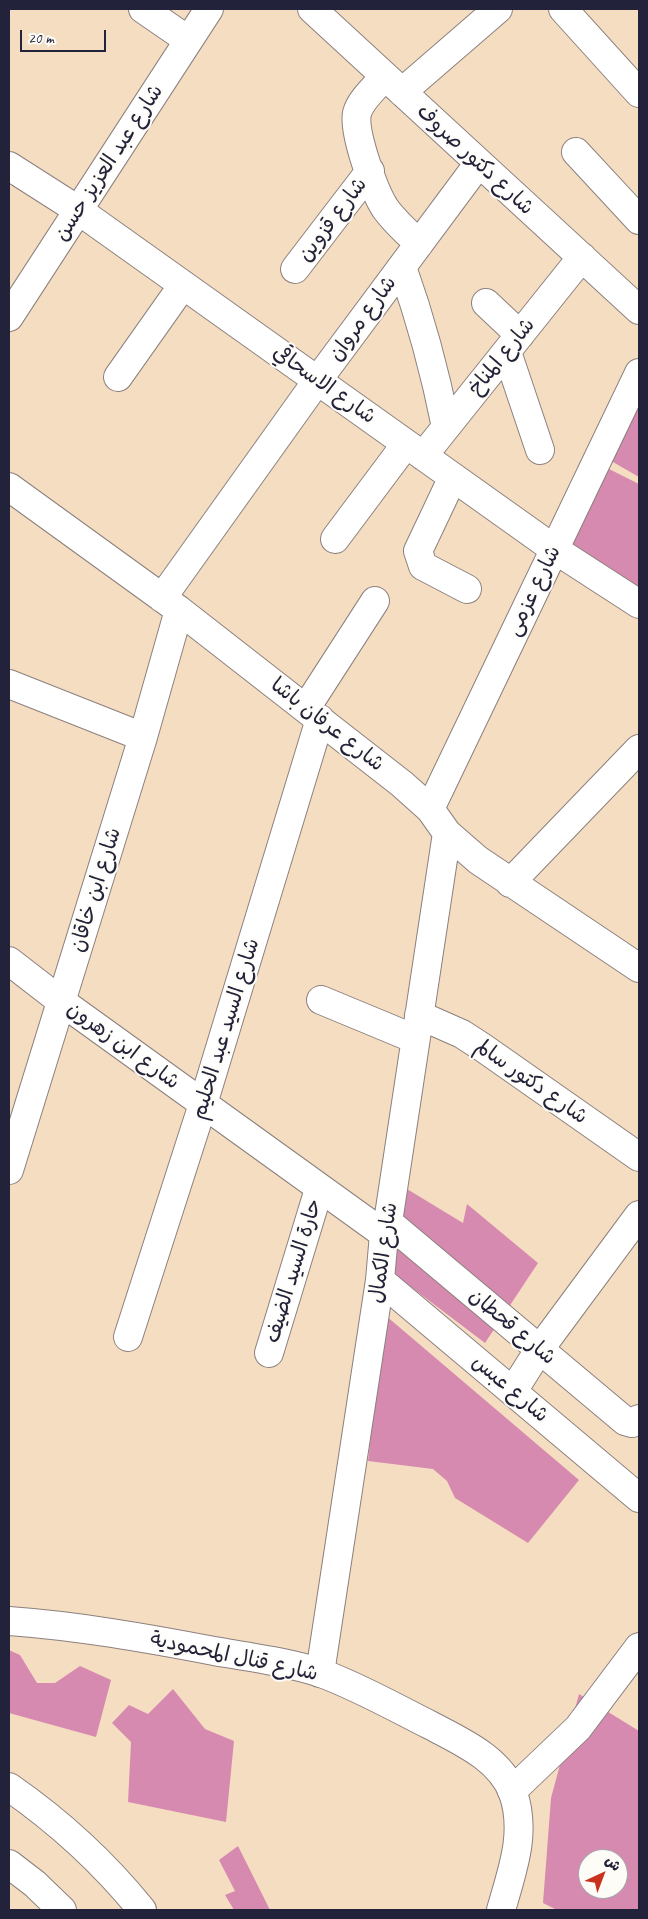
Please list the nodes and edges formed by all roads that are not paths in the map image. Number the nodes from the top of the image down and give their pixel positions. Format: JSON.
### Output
{"nodes":[{"id":1,"x":143,"y":9,"type":"edge"},
{"id":2,"x":209,"y":9,"type":"edge"},
{"id":3,"x":312,"y":9,"type":"edge"},
{"id":4,"x":498,"y":9,"type":"edge"},
{"id":5,"x":563,"y":9,"type":"edge"},
{"id":6,"x":188,"y":40,"type":"junction"},
{"id":7,"x":394,"y":84,"type":"junction"},
{"id":8,"x":639,"y":93,"type":"edge"},
{"id":9,"x":576,"y":152,"type":"dead end"},
{"id":10,"x":479,"y":164,"type":"junction"},
{"id":11,"x":9,"y":166,"type":"edge"},
{"id":12,"x":370,"y":171,"type":"junction"},
{"id":13,"x":78,"y":210,"type":"junction"},
{"id":14,"x":639,"y":220,"type":"edge"},
{"id":15,"x":419,"y":244,"type":"junction"},
{"id":16,"x":582,"y":258,"type":"junction"},
{"id":17,"x":402,"y":267,"type":"junction"},
{"id":18,"x":296,"y":269,"type":"dead end"},
{"id":19,"x":183,"y":285,"type":"junction"},
{"id":20,"x":486,"y":303,"type":"dead end"},
{"id":21,"x":639,"y":310,"type":"edge"},
{"id":22,"x":9,"y":317,"type":"edge"},
{"id":23,"x":513,"y":343,"type":"junction"},
{"id":24,"x":639,"y":373,"type":"edge"},
{"id":25,"x":118,"y":376,"type":"dead end"},
{"id":26,"x":318,"y":381,"type":"junction"},
{"id":27,"x":446,"y":427,"type":"junction"},
{"id":28,"x":414,"y":450,"type":"junction"},
{"id":29,"x":540,"y":450,"type":"dead end"},
{"id":30,"x":453,"y":477,"type":"junction"},
{"id":31,"x":9,"y":487,"type":"edge"},
{"id":32,"x":335,"y":539,"type":"dead end"},
{"id":33,"x":554,"y":549,"type":"junction"},
{"id":34,"x":467,"y":589,"type":"dead end"},
{"id":35,"x":375,"y":601,"type":"dead end"},
{"id":36,"x":171,"y":604,"type":"junction"},
{"id":37,"x":639,"y":604,"type":"edge"},
{"id":38,"x":9,"y":684,"type":"edge"},
{"id":39,"x":313,"y":714,"type":"junction"},
{"id":40,"x":143,"y":737,"type":"junction"},
{"id":41,"x":639,"y":749,"type":"edge"},
{"id":42,"x":430,"y":809,"type":"junction"},
{"id":43,"x":447,"y":833,"type":"junction"},
{"id":44,"x":510,"y":883,"type":"junction"},
{"id":45,"x":636,"y":959,"type":"edge"},
{"id":46,"x":9,"y":961,"type":"edge"},
{"id":47,"x":320,"y":1000,"type":"dead end"},
{"id":48,"x":62,"y":1002,"type":"junction"},
{"id":49,"x":417,"y":1027,"type":"junction"},
{"id":50,"x":203,"y":1104,"type":"junction"},
{"id":51,"x":639,"y":1157,"type":"edge"},
{"id":52,"x":9,"y":1170,"type":"edge"},
{"id":53,"x":319,"y":1189,"type":"junction"},
{"id":54,"x":639,"y":1215,"type":"edge"},
{"id":55,"x":386,"y":1228,"type":"junction"},
{"id":56,"x":380,"y":1280,"type":"junction"},
{"id":57,"x":128,"y":1337,"type":"dead end"},
{"id":58,"x":539,"y":1350,"type":"junction"},
{"id":59,"x":269,"y":1353,"type":"dead end"},
{"id":60,"x":513,"y":1391,"type":"junction"},
{"id":61,"x":639,"y":1419,"type":"edge"},
{"id":62,"x":639,"y":1498,"type":"edge"},
{"id":63,"x":9,"y":1621,"type":"edge"},
{"id":64,"x":639,"y":1647,"type":"edge"},
{"id":65,"x":320,"y":1673,"type":"junction"},
{"id":66,"x":9,"y":1787,"type":"edge"},
{"id":67,"x":512,"y":1791,"type":"junction"},
{"id":68,"x":9,"y":1864,"type":"edge"},
{"id":69,"x":62,"y":1910,"type":"edge"},
{"id":70,"x":142,"y":1910,"type":"edge"},
{"id":71,"x":500,"y":1910,"type":"edge"}],
"edges":[{"from":1,"to":6,"type":"street"},
{"from":2,"to":6,"type":"street","name":"شارع عبد العزيز حسن"},
{"from":3,"to":7,"type":"street","name":"شارع دكتور صروف"},
{"from":4,"to":7,"type":"street"},
{"from":5,"to":8,"type":"street"},
{"from":6,"to":13,"type":"street","name":"شارع عبد العزيز حسن"},
{"from":7,"to":10,"type":"street","name":"شارع دكتور صروف"},
{"from":7,"to":12,"type":"street"},
{"from":9,"to":14,"type":"street"},
{"from":10,"to":15,"type":"street","name":"شارع مروان"},
{"from":10,"to":16,"type":"street","name":"شارع دكتور صروف"},
{"from":11,"to":13,"type":"street","name":"شارع الاسحاقي"},
{"from":12,"to":15,"type":"street"},
{"from":12,"to":18,"type":"street","name":"شارع قزوين"},
{"from":13,"to":19,"type":"street","name":"شارع الاسحاقي"},
{"from":13,"to":22,"type":"street","name":"شارع عبد العزيز حسن"},
{"from":15,"to":17,"type":"street","name":"شارع مروان"},
{"from":16,"to":21,"type":"street","name":"شارع دكتور صروف"},
{"from":16,"to":23,"type":"street","name":"شارع المناخ"},
{"from":17,"to":26,"type":"street","name":"شارع مروان"},
{"from":17,"to":27,"type":"street"},
{"from":19,"to":25,"type":"street"},
{"from":19,"to":26,"type":"street","name":"شارع الاسحاقي"},
{"from":20,"to":23,"type":"street"},
{"from":23,"to":27,"type":"street","name":"شارع المناخ"},
{"from":23,"to":29,"type":"street"},
{"from":24,"to":33,"type":"street","name":"شارع عزمى"},
{"from":26,"to":28,"type":"street","name":"شارع الاسحاقي"},
{"from":26,"to":36,"type":"street","name":"شارع مروان"},
{"from":27,"to":28,"type":"street","name":"شارع المناخ"},
{"from":28,"to":30,"type":"street","name":"شارع الاسحاقي"},
{"from":28,"to":32,"type":"street","name":"شارع المناخ"},
{"from":30,"to":33,"type":"street","name":"شارع الاسحاقي"},
{"from":30,"to":34,"type":"street"},
{"from":31,"to":36,"type":"street","name":"شارع عرفان باشا"},
{"from":33,"to":37,"type":"street","name":"شارع الاسحاقي"},
{"from":33,"to":42,"type":"street","name":"شارع عزمى"},
{"from":35,"to":39,"type":"street","name":"شارع السيد عبد الحليم"},
{"from":36,"to":39,"type":"street","name":"شارع عرفان باشا"},
{"from":36,"to":40,"type":"street","name":"شارع ابن خاقان"},
{"from":38,"to":40,"type":"street"},
{"from":39,"to":42,"type":"street","name":"شارع عرفان باشا"},
{"from":39,"to":50,"type":"street","name":"شارع السيد عبد الحليم"},
{"from":40,"to":48,"type":"street","name":"شارع ابن خاقان"},
{"from":41,"to":44,"type":"street"},
{"from":42,"to":43,"type":"street","name":"شارع عرفان باشا"},
{"from":43,"to":44,"type":"street","name":"شارع عرفان باشا"},
{"from":43,"to":49,"type":"street","name":"شارع الكمال"},
{"from":44,"to":45,"type":"street","name":"شارع عرفان باشا"},
{"from":46,"to":48,"type":"street","name":"شارع ابن زهرون"},
{"from":47,"to":49,"type":"street","name":"شارع دكتور سالم"},
{"from":48,"to":50,"type":"street","name":"شارع ابن زهرون"},
{"from":48,"to":52,"type":"street","name":"شارع ابن خاقان"},
{"from":49,"to":51,"type":"street","name":"شارع دكتور سالم"},
{"from":49,"to":55,"type":"street","name":"شارع الكمال"},
{"from":50,"to":53,"type":"street","name":"شارع ابن زهرون"},
{"from":50,"to":57,"type":"street","name":"شارع السيد عبد الحليم"},
{"from":53,"to":55,"type":"street","name":"شارع ابن زهرون"},
{"from":53,"to":59,"type":"street","name":"حارة السيد الضيف"},
{"from":54,"to":58,"type":"street"},
{"from":55,"to":56,"type":"street","name":"شارع الكمال"},
{"from":55,"to":58,"type":"street","name":"شارع قحطان"},
{"from":56,"to":60,"type":"street","name":"شارع عبس"},
{"from":56,"to":65,"type":"street","name":"شارع الكمال"},
{"from":58,"to":60,"type":"street"},
{"from":58,"to":61,"type":"street","name":"شارع قحطان"},
{"from":60,"to":62,"type":"street","name":"شارع عبس"},
{"from":63,"to":65,"type":"street","name":"شارع قنال المحمودية"},
{"from":64,"to":67,"type":"street"},
{"from":65,"to":67,"type":"street","name":"شارع قنال المحمودية"},
{"from":66,"to":70,"type":"street"},
{"from":67,"to":71,"type":"street","name":"شارع قنال المحمودية"},
{"from":68,"to":69,"type":"street"}]}
